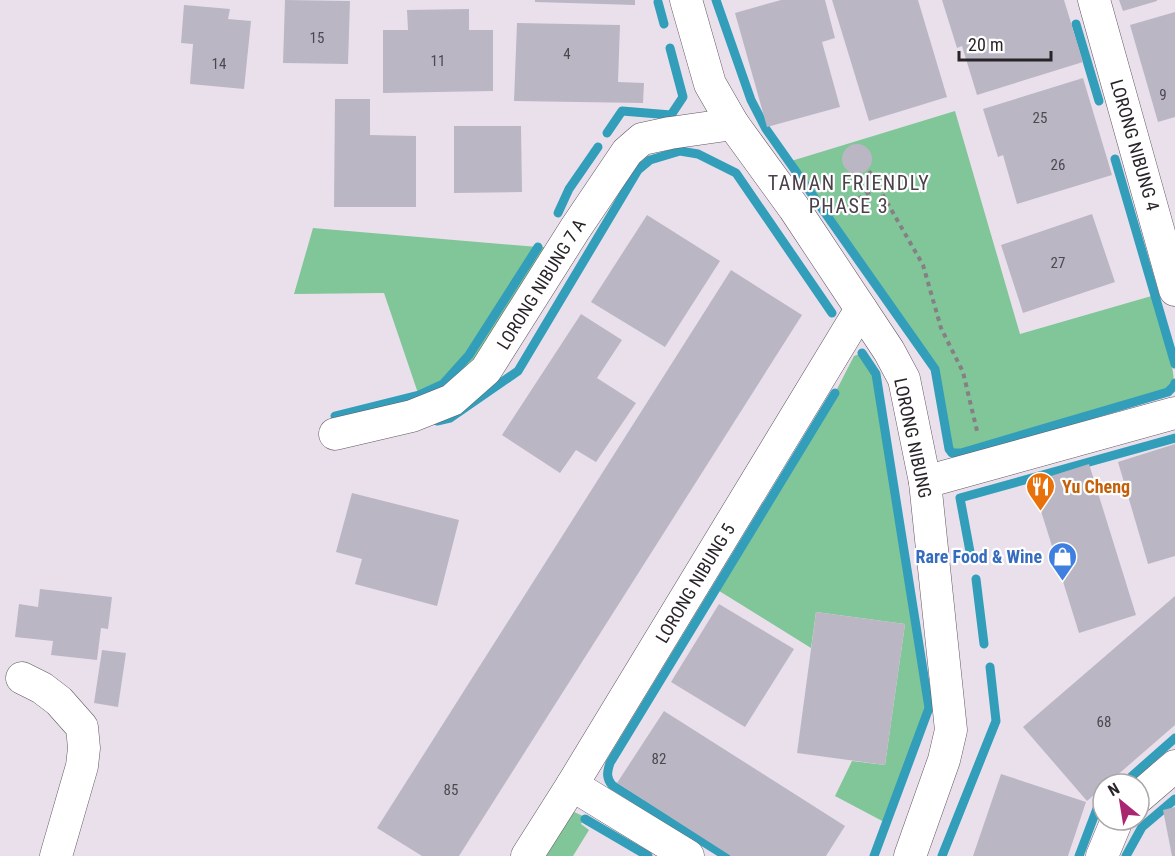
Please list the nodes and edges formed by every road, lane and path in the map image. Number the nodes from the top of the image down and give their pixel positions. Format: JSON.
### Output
{"nodes":[{"id":1,"x":686,"y":0,"type":"edge"},
{"id":2,"x":1094,"y":0,"type":"edge"},
{"id":3,"x":733,"y":124,"type":"junction"},
{"id":4,"x":869,"y":171,"type":"dead end"},
{"id":5,"x":878,"y":187,"type":"junction"},
{"id":6,"x":831,"y":216,"type":"dead end"},
{"id":7,"x":1175,"y":290,"type":"edge"},
{"id":8,"x":861,"y":309,"type":"junction"},
{"id":9,"x":1175,"y":413,"type":"edge"},
{"id":10,"x":335,"y":434,"type":"dead end"},
{"id":11,"x":980,"y":442,"type":"dead end"},
{"id":12,"x":925,"y":482,"type":"junction"},
{"id":13,"x":22,"y":678,"type":"dead end"},
{"id":14,"x":1175,"y":766,"type":"edge"},
{"id":15,"x":572,"y":785,"type":"junction"},
{"id":16,"x":1151,"y":787,"type":"edge"},
{"id":17,"x":1112,"y":832,"type":"edge"},
{"id":18,"x":56,"y":856,"type":"edge"},
{"id":19,"x":527,"y":856,"type":"edge"},
{"id":20,"x":687,"y":856,"type":"edge"},
{"id":21,"x":909,"y":856,"type":"edge"},
{"id":22,"x":1102,"y":856,"type":"edge"}],
"edges":[{"from":1,"to":3,"type":"street","name":"LORONG NIBUNG"},
{"from":2,"to":7,"type":"street","name":"LORONG NIBUNG 4"},
{"from":3,"to":8,"type":"street","name":"LORONG NIBUNG"},
{"from":3,"to":10,"type":"street","name":"LORONG NIBUNG 7 A"},
{"from":4,"to":5,"type":"path"},
{"from":5,"to":6,"type":"path"},
{"from":5,"to":11,"type":"path"},
{"from":8,"to":12,"type":"street","name":"LORONG NIBUNG"},
{"from":8,"to":15,"type":"street","name":"LORONG NIBUNG 5"},
{"from":9,"to":12,"type":"street"},
{"from":12,"to":21,"type":"street","name":"LORONG NIBUNG"},
{"from":13,"to":18,"type":"street"},
{"from":14,"to":16,"type":"street"},
{"from":15,"to":19,"type":"street","name":"LORONG NIBUNG 5"},
{"from":15,"to":20,"type":"street"},
{"from":17,"to":22,"type":"street"}]}
